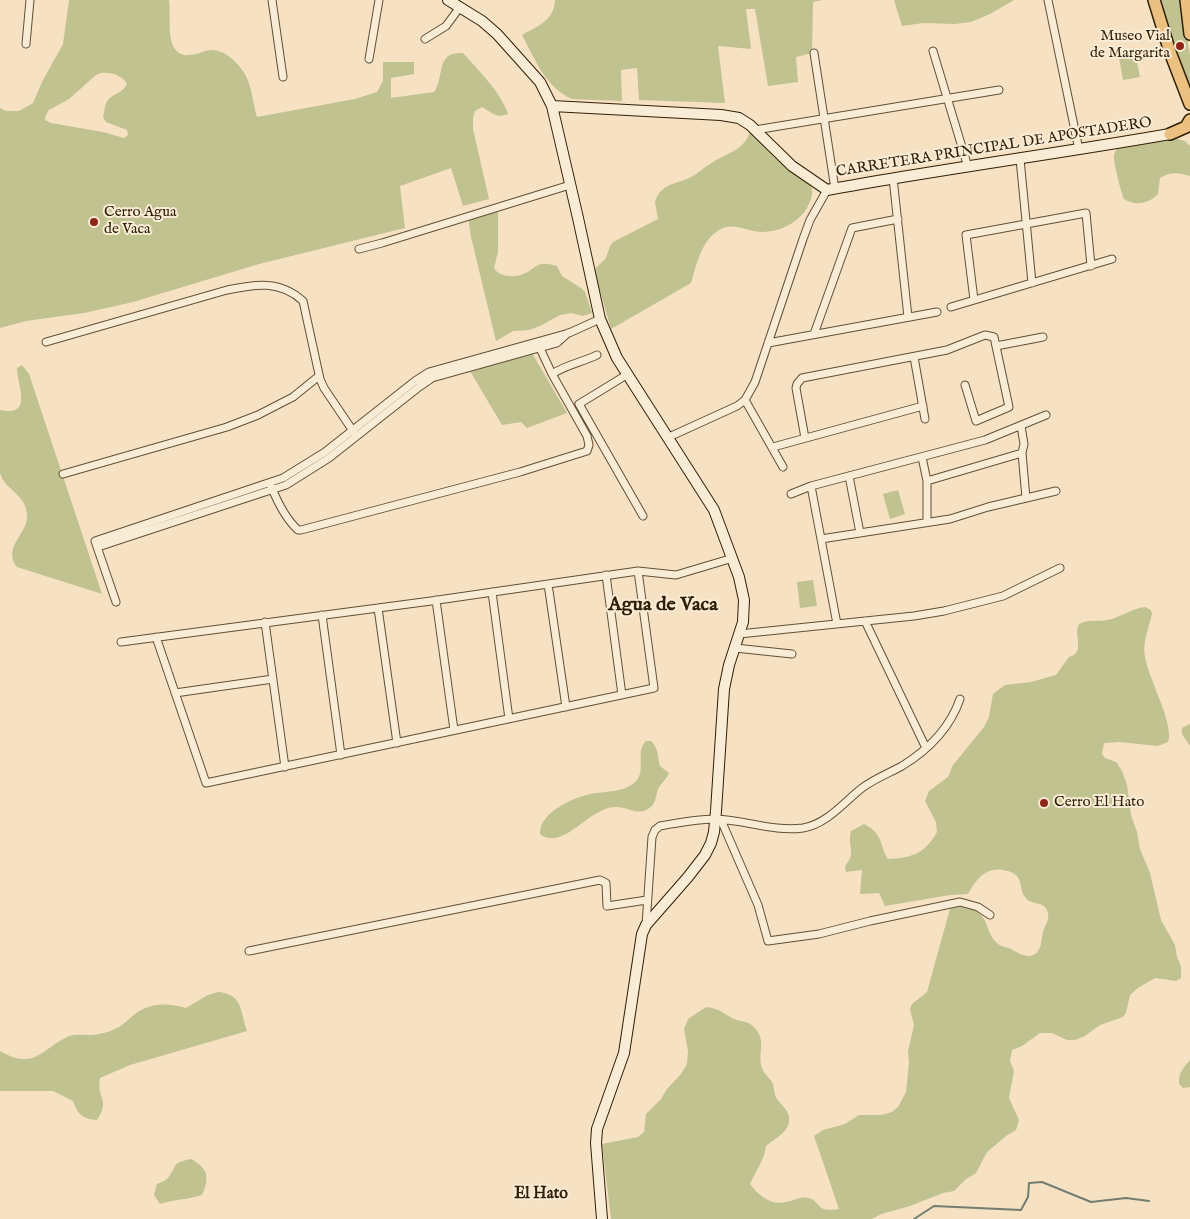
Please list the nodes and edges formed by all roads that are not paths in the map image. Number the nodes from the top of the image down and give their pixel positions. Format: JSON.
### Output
{"nodes":[{"id":1,"x":30,"y":0,"type":"edge"},
{"id":2,"x":272,"y":0,"type":"edge"},
{"id":3,"x":379,"y":0,"type":"edge"},
{"id":4,"x":448,"y":0,"type":"edge"},
{"id":5,"x":1048,"y":0,"type":"edge"},
{"id":6,"x":1154,"y":0,"type":"edge"},
{"id":7,"x":1186,"y":0,"type":"edge"},
{"id":8,"x":460,"y":7,"type":"junction"},
{"id":9,"x":1190,"y":34,"type":"edge"},
{"id":10,"x":425,"y":39,"type":"dead end"},
{"id":11,"x":26,"y":44,"type":"dead end"},
{"id":12,"x":933,"y":51,"type":"dead end"},
{"id":13,"x":814,"y":53,"type":"dead end"},
{"id":14,"x":369,"y":59,"type":"dead end"},
{"id":15,"x":282,"y":77,"type":"dead end"},
{"id":16,"x":999,"y":90,"type":"dead end"},
{"id":17,"x":947,"y":98,"type":"junction"},
{"id":18,"x":1190,"y":105,"type":"edge"},
{"id":19,"x":552,"y":106,"type":"junction"},
{"id":20,"x":824,"y":118,"type":"junction"},
{"id":21,"x":1190,"y":120,"type":"edge"},
{"id":22,"x":755,"y":130,"type":"junction"},
{"id":23,"x":1170,"y":134,"type":"junction"},
{"id":24,"x":1190,"y":137,"type":"edge"},
{"id":25,"x":1079,"y":150,"type":"junction"},
{"id":26,"x":1020,"y":160,"type":"junction"},
{"id":27,"x":968,"y":167,"type":"junction"},
{"id":28,"x":893,"y":178,"type":"junction"},
{"id":29,"x":570,"y":185,"type":"junction"},
{"id":30,"x":831,"y":190,"type":"junction"},
{"id":31,"x":898,"y":219,"type":"junction"},
{"id":32,"x":1026,"y":224,"type":"junction"},
{"id":33,"x":359,"y":249,"type":"dead end"},
{"id":34,"x":1112,"y":259,"type":"dead end"},
{"id":35,"x":1091,"y":266,"type":"junction"},
{"id":36,"x":1032,"y":283,"type":"junction"},
{"id":37,"x":974,"y":300,"type":"junction"},
{"id":38,"x":951,"y":307,"type":"dead end"},
{"id":39,"x":937,"y":312,"type":"dead end"},
{"id":40,"x":908,"y":317,"type":"junction"},
{"id":41,"x":600,"y":319,"type":"junction"},
{"id":42,"x":814,"y":334,"type":"junction"},
{"id":43,"x":1044,"y":336,"type":"dead end"},
{"id":44,"x":46,"y":342,"type":"dead end"},
{"id":45,"x":768,"y":343,"type":"junction"},
{"id":46,"x":538,"y":344,"type":"junction"},
{"id":47,"x":996,"y":346,"type":"junction"},
{"id":48,"x":597,"y":355,"type":"dead end"},
{"id":49,"x":914,"y":356,"type":"junction"},
{"id":50,"x":552,"y":374,"type":"junction"},
{"id":51,"x":628,"y":374,"type":"junction"},
{"id":52,"x":319,"y":376,"type":"junction"},
{"id":53,"x":965,"y":385,"type":"dead end"},
{"id":54,"x":745,"y":400,"type":"junction"},
{"id":55,"x":923,"y":406,"type":"junction"},
{"id":56,"x":1046,"y":415,"type":"dead end"},
{"id":57,"x":925,"y":419,"type":"dead end"},
{"id":58,"x":1021,"y":426,"type":"junction"},
{"id":59,"x":355,"y":433,"type":"junction"},
{"id":60,"x":669,"y":437,"type":"junction"},
{"id":61,"x":805,"y":438,"type":"junction"},
{"id":62,"x":773,"y":447,"type":"junction"},
{"id":63,"x":1022,"y":453,"type":"junction"},
{"id":64,"x":922,"y":457,"type":"junction"},
{"id":65,"x":783,"y":467,"type":"dead end"},
{"id":66,"x":63,"y":474,"type":"dead end"},
{"id":67,"x":849,"y":476,"type":"junction"},
{"id":68,"x":927,"y":481,"type":"junction"},
{"id":69,"x":811,"y":486,"type":"junction"},
{"id":70,"x":271,"y":487,"type":"junction"},
{"id":71,"x":1056,"y":491,"type":"dead end"},
{"id":72,"x":791,"y":494,"type":"dead end"},
{"id":73,"x":1026,"y":498,"type":"junction"},
{"id":74,"x":642,"y":516,"type":"dead end"},
{"id":75,"x":927,"y":522,"type":"junction"},
{"id":76,"x":860,"y":532,"type":"junction"},
{"id":77,"x":821,"y":538,"type":"junction"},
{"id":78,"x":732,"y":558,"type":"junction"},
{"id":79,"x":1060,"y":568,"type":"dead end"},
{"id":80,"x":638,"y":571,"type":"junction"},
{"id":81,"x":606,"y":576,"type":"junction"},
{"id":82,"x":548,"y":584,"type":"junction"},
{"id":83,"x":492,"y":592,"type":"junction"},
{"id":84,"x":436,"y":600,"type":"junction"},
{"id":85,"x":116,"y":602,"type":"dead end"},
{"id":86,"x":378,"y":608,"type":"junction"},
{"id":87,"x":322,"y":615,"type":"junction"},
{"id":88,"x":865,"y":621,"type":"junction"},
{"id":89,"x":265,"y":622,"type":"junction"},
{"id":90,"x":837,"y":624,"type":"junction"},
{"id":91,"x":739,"y":634,"type":"junction"},
{"id":92,"x":156,"y":637,"type":"junction"},
{"id":93,"x":121,"y":642,"type":"dead end"},
{"id":94,"x":735,"y":648,"type":"junction"},
{"id":95,"x":792,"y":654,"type":"dead end"},
{"id":96,"x":273,"y":679,"type":"junction"},
{"id":97,"x":175,"y":693,"type":"junction"},
{"id":98,"x":622,"y":695,"type":"junction"},
{"id":99,"x":960,"y":699,"type":"dead end"},
{"id":100,"x":566,"y":707,"type":"junction"},
{"id":101,"x":509,"y":719,"type":"junction"},
{"id":102,"x":454,"y":730,"type":"junction"},
{"id":103,"x":397,"y":743,"type":"junction"},
{"id":104,"x":926,"y":748,"type":"junction"},
{"id":105,"x":341,"y":755,"type":"junction"},
{"id":106,"x":285,"y":767,"type":"junction"},
{"id":107,"x":718,"y":820,"type":"junction"},
{"id":108,"x":647,"y":900,"type":"junction"},
{"id":109,"x":990,"y":915,"type":"dead end"},
{"id":110,"x":646,"y":925,"type":"junction"},
{"id":111,"x":249,"y":951,"type":"dead end"},
{"id":112,"x":602,"y":1219,"type":"edge"}],
"edges":[{"from":1,"to":11,"type":"street"},
{"from":2,"to":15,"type":"street"},
{"from":3,"to":14,"type":"street"},
{"from":4,"to":8,"type":"street"},
{"from":5,"to":25,"type":"street"},
{"from":6,"to":18,"type":"main road"},
{"from":7,"to":9,"type":"main road"},
{"from":8,"to":10,"type":"street"},
{"from":8,"to":19,"type":"street"},
{"from":12,"to":17,"type":"street"},
{"from":13,"to":20,"type":"street"},
{"from":16,"to":17,"type":"street"},
{"from":17,"to":20,"type":"street"},
{"from":17,"to":27,"type":"street"},
{"from":19,"to":22,"type":"street","name":"CARRETERA PRINCIPAL DE APOSTADERO"},
{"from":19,"to":29,"type":"street"},
{"from":20,"to":22,"type":"street"},
{"from":20,"to":30,"type":"street"},
{"from":21,"to":23,"type":"main road"},
{"from":22,"to":30,"type":"street","name":"CARRETERA PRINCIPAL DE APOSTADERO"},
{"from":23,"to":24,"type":"main road"},
{"from":23,"to":25,"type":"street","name":"CARRETERA PRINCIPAL DE APOSTADERO"},
{"from":25,"to":26,"type":"street","name":"CARRETERA PRINCIPAL DE APOSTADERO"},
{"from":26,"to":27,"type":"street","name":"CARRETERA PRINCIPAL DE APOSTADERO"},
{"from":26,"to":32,"type":"street"},
{"from":27,"to":28,"type":"street","name":"CARRETERA PRINCIPAL DE APOSTADERO"},
{"from":28,"to":30,"type":"street","name":"CARRETERA PRINCIPAL DE APOSTADERO"},
{"from":28,"to":31,"type":"street"},
{"from":29,"to":33,"type":"street"},
{"from":29,"to":41,"type":"street"},
{"from":30,"to":45,"type":"street"},
{"from":31,"to":40,"type":"street"},
{"from":31,"to":42,"type":"street"},
{"from":32,"to":35,"type":"street"},
{"from":32,"to":36,"type":"street"},
{"from":32,"to":37,"type":"street"},
{"from":34,"to":35,"type":"street"},
{"from":35,"to":36,"type":"street"},
{"from":36,"to":37,"type":"street"},
{"from":37,"to":38,"type":"street"},
{"from":39,"to":40,"type":"street"},
{"from":40,"to":42,"type":"street"},
{"from":41,"to":46,"type":"street"},
{"from":41,"to":51,"type":"street"},
{"from":42,"to":45,"type":"street"},
{"from":43,"to":47,"type":"street"},
{"from":44,"to":52,"type":"street"},
{"from":45,"to":54,"type":"street"},
{"from":46,"to":50,"type":"street"},
{"from":46,"to":59,"type":"street"},
{"from":47,"to":49,"type":"street"},
{"from":47,"to":53,"type":"street"},
{"from":48,"to":50,"type":"street"},
{"from":49,"to":55,"type":"street"},
{"from":49,"to":61,"type":"street"},
{"from":50,"to":70,"type":"street"},
{"from":51,"to":60,"type":"street"},
{"from":51,"to":74,"type":"street"},
{"from":52,"to":59,"type":"street"},
{"from":52,"to":66,"type":"street"},
{"from":54,"to":60,"type":"street"},
{"from":54,"to":62,"type":"street"},
{"from":55,"to":57,"type":"street"},
{"from":55,"to":61,"type":"street"},
{"from":56,"to":58,"type":"street"},
{"from":58,"to":63,"type":"street"},
{"from":58,"to":64,"type":"street"},
{"from":59,"to":70,"type":"street"},
{"from":60,"to":78,"type":"street"},
{"from":61,"to":62,"type":"street"},
{"from":62,"to":65,"type":"street"},
{"from":63,"to":68,"type":"street"},
{"from":63,"to":73,"type":"street"},
{"from":64,"to":67,"type":"street"},
{"from":64,"to":68,"type":"street"},
{"from":67,"to":69,"type":"street"},
{"from":67,"to":76,"type":"street"},
{"from":68,"to":75,"type":"street"},
{"from":69,"to":72,"type":"street"},
{"from":69,"to":77,"type":"street"},
{"from":70,"to":85,"type":"street"},
{"from":71,"to":73,"type":"street"},
{"from":73,"to":75,"type":"street"},
{"from":75,"to":76,"type":"street"},
{"from":76,"to":77,"type":"street"},
{"from":77,"to":90,"type":"street"},
{"from":78,"to":80,"type":"street"},
{"from":78,"to":91,"type":"street"},
{"from":79,"to":88,"type":"street"},
{"from":80,"to":81,"type":"street"},
{"from":80,"to":98,"type":"street"},
{"from":81,"to":82,"type":"street"},
{"from":81,"to":98,"type":"street"},
{"from":82,"to":83,"type":"street"},
{"from":82,"to":100,"type":"street"},
{"from":83,"to":84,"type":"street"},
{"from":83,"to":101,"type":"street"},
{"from":84,"to":86,"type":"street"},
{"from":84,"to":102,"type":"street"},
{"from":86,"to":87,"type":"street"},
{"from":86,"to":103,"type":"street"},
{"from":87,"to":89,"type":"street"},
{"from":87,"to":105,"type":"street"},
{"from":88,"to":90,"type":"street"},
{"from":88,"to":104,"type":"street"},
{"from":89,"to":92,"type":"street"},
{"from":89,"to":96,"type":"street"},
{"from":90,"to":91,"type":"street"},
{"from":91,"to":94,"type":"street"},
{"from":92,"to":93,"type":"street"},
{"from":92,"to":97,"type":"street"},
{"from":94,"to":95,"type":"street"},
{"from":94,"to":107,"type":"street"},
{"from":96,"to":97,"type":"street"},
{"from":96,"to":106,"type":"street"},
{"from":97,"to":106,"type":"street"},
{"from":98,"to":100,"type":"street"},
{"from":99,"to":104,"type":"street"},
{"from":100,"to":101,"type":"street"},
{"from":101,"to":102,"type":"street"},
{"from":102,"to":103,"type":"street"},
{"from":103,"to":105,"type":"street"},
{"from":104,"to":107,"type":"street"},
{"from":105,"to":106,"type":"street"},
{"from":107,"to":108,"type":"street"},
{"from":107,"to":109,"type":"street"},
{"from":107,"to":110,"type":"street"},
{"from":108,"to":110,"type":"street"},
{"from":108,"to":111,"type":"street"},
{"from":110,"to":112,"type":"street"}]}
